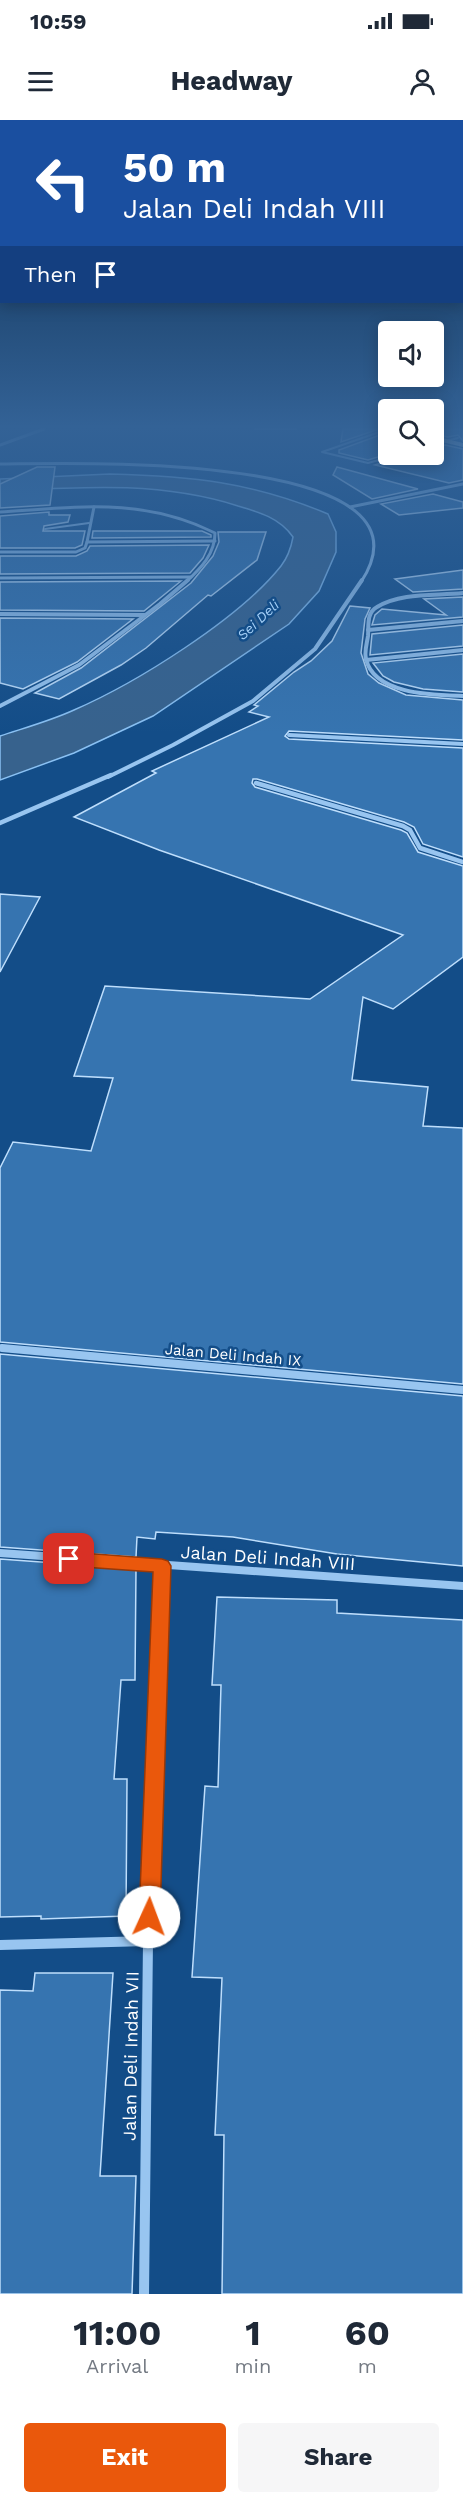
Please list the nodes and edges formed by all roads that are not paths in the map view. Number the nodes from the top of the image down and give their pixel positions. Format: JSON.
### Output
{"nodes":[{"id":1,"x":88,"y":530,"type":"edge"},
{"id":2,"x":211,"y":530,"type":"edge"},
{"id":3,"x":370,"y":530,"type":"edge"},
{"id":4,"x":215,"y":540,"type":"junction"},
{"id":5,"x":87,"y":542,"type":"junction"},
{"id":6,"x":0,"y":552,"type":"edge"},
{"id":7,"x":191,"y":577,"type":"junction"},
{"id":8,"x":0,"y":578,"type":"edge"},
{"id":9,"x":463,"y":593,"type":"edge"},
{"id":10,"x":0,"y":614,"type":"edge"},
{"id":11,"x":145,"y":615,"type":"junction"},
{"id":12,"x":463,"y":621,"type":"edge"},
{"id":13,"x":368,"y":630,"type":"junction"},
{"id":14,"x":463,"y":650,"type":"edge"},
{"id":15,"x":366,"y":660,"type":"junction"},
{"id":16,"x":463,"y":696,"type":"edge"},
{"id":17,"x":0,"y":706,"type":"edge"},
{"id":18,"x":289,"y":735,"type":"dead end"},
{"id":19,"x":463,"y":744,"type":"edge"},
{"id":20,"x":256,"y":783,"type":"dead end"},
{"id":21,"x":0,"y":823,"type":"edge"},
{"id":22,"x":463,"y":862,"type":"edge"},
{"id":23,"x":0,"y":1348,"type":"edge"},
{"id":24,"x":463,"y":1390,"type":"edge"},
{"id":25,"x":0,"y":1553,"type":"edge"},
{"id":26,"x":162,"y":1566,"type":"junction"},
{"id":27,"x":463,"y":1586,"type":"edge"},
{"id":28,"x":148,"y":1941,"type":"junction"},
{"id":29,"x":0,"y":1945,"type":"edge"},
{"id":30,"x":144,"y":2294,"type":"edge"}],
"edges":[{"from":1,"to":5,"type":"street"},
{"from":2,"to":4,"type":"street"},
{"from":3,"to":21,"type":"street"},
{"from":4,"to":5,"type":"street"},
{"from":4,"to":7,"type":"street"},
{"from":5,"to":6,"type":"street"},
{"from":7,"to":8,"type":"street"},
{"from":7,"to":11,"type":"street"},
{"from":9,"to":13,"type":"street"},
{"from":10,"to":11,"type":"street"},
{"from":11,"to":17,"type":"street"},
{"from":12,"to":13,"type":"street"},
{"from":13,"to":15,"type":"street"},
{"from":14,"to":15,"type":"street"},
{"from":15,"to":16,"type":"street"},
{"from":18,"to":19,"type":"street"},
{"from":20,"to":22,"type":"street"},
{"from":23,"to":24,"type":"street","name":"Jalan Deli Indah IX"},
{"from":25,"to":26,"type":"street","name":"Jalan Deli Indah VIII"},
{"from":26,"to":27,"type":"street","name":"Jalan Deli Indah VIII"},
{"from":26,"to":28,"type":"street","name":"Jalan Deli Indah VII"},
{"from":28,"to":29,"type":"street"},
{"from":28,"to":30,"type":"street","name":"Jalan Deli Indah VII"}]}
